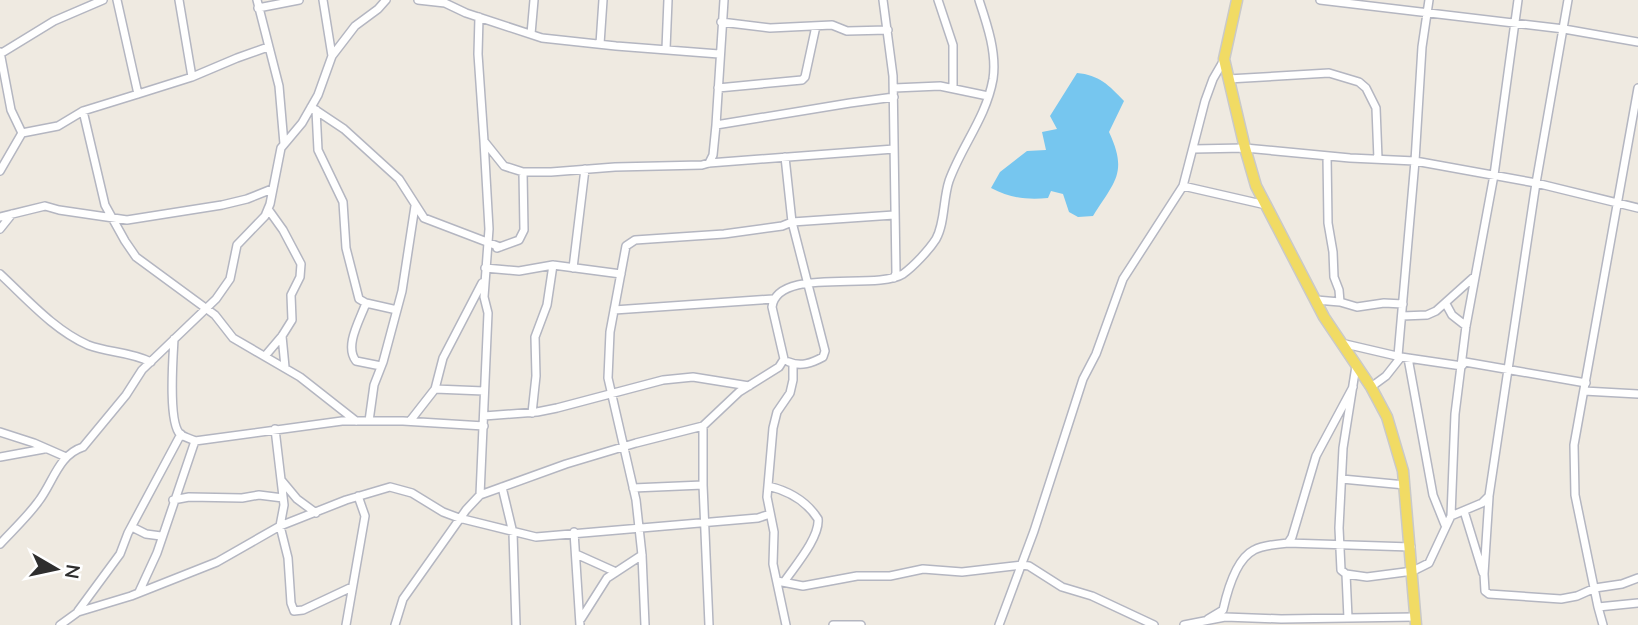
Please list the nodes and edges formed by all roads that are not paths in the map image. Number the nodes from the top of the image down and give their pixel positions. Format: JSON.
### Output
{"nodes":[{"id":1,"x":103,"y":0,"type":"edge"},
{"id":2,"x":117,"y":0,"type":"edge"},
{"id":3,"x":179,"y":0,"type":"edge"},
{"id":4,"x":299,"y":0,"type":"edge"},
{"id":5,"x":323,"y":0,"type":"edge"},
{"id":6,"x":386,"y":0,"type":"edge"},
{"id":7,"x":418,"y":0,"type":"edge"},
{"id":8,"x":534,"y":0,"type":"edge"},
{"id":9,"x":603,"y":0,"type":"edge"},
{"id":10,"x":668,"y":0,"type":"edge"},
{"id":11,"x":724,"y":0,"type":"edge"},
{"id":12,"x":883,"y":0,"type":"edge"},
{"id":13,"x":938,"y":0,"type":"edge"},
{"id":14,"x":979,"y":0,"type":"edge"},
{"id":15,"x":1237,"y":0,"type":"edge"},
{"id":16,"x":1320,"y":0,"type":"edge"},
{"id":17,"x":1429,"y":0,"type":"edge"},
{"id":18,"x":1518,"y":0,"type":"edge"},
{"id":19,"x":1567,"y":0,"type":"edge"},
{"id":20,"x":448,"y":2,"type":"edge"},
{"id":21,"x":1380,"y":3,"type":"edge"},
{"id":22,"x":257,"y":4,"type":"edge"},
{"id":23,"x":1427,"y":14,"type":"junction"},
{"id":24,"x":479,"y":17,"type":"junction"},
{"id":25,"x":721,"y":22,"type":"junction"},
{"id":26,"x":1514,"y":24,"type":"junction"},
{"id":27,"x":816,"y":26,"type":"junction"},
{"id":28,"x":1564,"y":29,"type":"junction"},
{"id":29,"x":888,"y":30,"type":"junction"},
{"id":30,"x":531,"y":34,"type":"junction"},
{"id":31,"x":1638,"y":42,"type":"edge"},
{"id":32,"x":600,"y":44,"type":"junction"},
{"id":33,"x":268,"y":47,"type":"junction"},
{"id":34,"x":666,"y":49,"type":"junction"},
{"id":35,"x":0,"y":52,"type":"edge"},
{"id":36,"x":719,"y":54,"type":"junction"},
{"id":37,"x":332,"y":56,"type":"junction"},
{"id":38,"x":1224,"y":59,"type":"junction"},
{"id":39,"x":191,"y":77,"type":"junction"},
{"id":40,"x":1228,"y":79,"type":"junction"},
{"id":41,"x":718,"y":88,"type":"junction"},
{"id":42,"x":894,"y":88,"type":"junction"},
{"id":43,"x":953,"y":88,"type":"junction"},
{"id":44,"x":1638,"y":88,"type":"edge"},
{"id":45,"x":138,"y":94,"type":"junction"},
{"id":46,"x":988,"y":96,"type":"junction"},
{"id":47,"x":894,"y":97,"type":"junction"},
{"id":48,"x":314,"y":108,"type":"junction"},
{"id":49,"x":83,"y":111,"type":"junction"},
{"id":50,"x":716,"y":125,"type":"junction"},
{"id":51,"x":22,"y":134,"type":"junction"},
{"id":52,"x":484,"y":141,"type":"junction"},
{"id":53,"x":284,"y":145,"type":"junction"},
{"id":54,"x":1245,"y":148,"type":"junction"},
{"id":55,"x":894,"y":149,"type":"junction"},
{"id":56,"x":1193,"y":149,"type":"junction"},
{"id":57,"x":1327,"y":156,"type":"junction"},
{"id":58,"x":785,"y":157,"type":"junction"},
{"id":59,"x":1378,"y":159,"type":"junction"},
{"id":60,"x":1415,"y":161,"type":"junction"},
{"id":61,"x":709,"y":163,"type":"junction"},
{"id":62,"x":585,"y":169,"type":"junction"},
{"id":63,"x":0,"y":171,"type":"edge"},
{"id":64,"x":523,"y":172,"type":"junction"},
{"id":65,"x":1494,"y":175,"type":"junction"},
{"id":66,"x":1536,"y":183,"type":"junction"},
{"id":67,"x":1183,"y":186,"type":"junction"},
{"id":68,"x":272,"y":189,"type":"junction"},
{"id":69,"x":1617,"y":204,"type":"junction"},
{"id":70,"x":1267,"y":205,"type":"junction"},
{"id":71,"x":415,"y":206,"type":"junction"},
{"id":72,"x":1638,"y":208,"type":"edge"},
{"id":73,"x":268,"y":209,"type":"junction"},
{"id":74,"x":13,"y":214,"type":"junction"},
{"id":75,"x":894,"y":215,"type":"junction"},
{"id":76,"x":0,"y":217,"type":"edge"},
{"id":77,"x":112,"y":219,"type":"junction"},
{"id":78,"x":792,"y":222,"type":"junction"},
{"id":79,"x":0,"y":229,"type":"edge"},
{"id":80,"x":488,"y":243,"type":"junction"},
{"id":81,"x":500,"y":247,"type":"junction"},
{"id":82,"x":487,"y":253,"type":"junction"},
{"id":83,"x":553,"y":265,"type":"junction"},
{"id":84,"x":485,"y":268,"type":"junction"},
{"id":85,"x":573,"y":268,"type":"junction"},
{"id":86,"x":0,"y":274,"type":"edge"},
{"id":87,"x":621,"y":274,"type":"junction"},
{"id":88,"x":1476,"y":276,"type":"junction"},
{"id":89,"x":484,"y":279,"type":"junction"},
{"id":90,"x":894,"y":279,"type":"junction"},
{"id":91,"x":806,"y":284,"type":"junction"},
{"id":92,"x":773,"y":299,"type":"junction"},
{"id":93,"x":1315,"y":300,"type":"junction"},
{"id":94,"x":1339,"y":302,"type":"junction"},
{"id":95,"x":366,"y":303,"type":"junction"},
{"id":96,"x":1403,"y":304,"type":"junction"},
{"id":97,"x":1446,"y":304,"type":"junction"},
{"id":98,"x":207,"y":310,"type":"junction"},
{"id":99,"x":397,"y":310,"type":"junction"},
{"id":100,"x":614,"y":310,"type":"junction"},
{"id":101,"x":1402,"y":316,"type":"junction"},
{"id":102,"x":1466,"y":326,"type":"junction"},
{"id":103,"x":282,"y":336,"type":"junction"},
{"id":104,"x":174,"y":339,"type":"junction"},
{"id":105,"x":1340,"y":343,"type":"junction"},
{"id":106,"x":265,"y":356,"type":"junction"},
{"id":107,"x":1403,"y":357,"type":"junction"},
{"id":108,"x":784,"y":359,"type":"junction"},
{"id":109,"x":151,"y":362,"type":"junction"},
{"id":110,"x":793,"y":364,"type":"junction"},
{"id":111,"x":381,"y":366,"type":"junction"},
{"id":112,"x":1356,"y":366,"type":"junction"},
{"id":113,"x":1462,"y":366,"type":"junction"},
{"id":114,"x":285,"y":367,"type":"junction"},
{"id":115,"x":1508,"y":369,"type":"junction"},
{"id":116,"x":749,"y":386,"type":"junction"},
{"id":117,"x":1353,"y":387,"type":"junction"},
{"id":118,"x":1585,"y":387,"type":"junction"},
{"id":119,"x":1372,"y":388,"type":"junction"},
{"id":120,"x":435,"y":389,"type":"junction"},
{"id":121,"x":484,"y":391,"type":"junction"},
{"id":122,"x":610,"y":393,"type":"junction"},
{"id":123,"x":1638,"y":394,"type":"edge"},
{"id":124,"x":1350,"y":409,"type":"junction"},
{"id":125,"x":532,"y":413,"type":"junction"},
{"id":126,"x":484,"y":416,"type":"junction"},
{"id":127,"x":356,"y":421,"type":"junction"},
{"id":128,"x":369,"y":421,"type":"junction"},
{"id":129,"x":410,"y":421,"type":"junction"},
{"id":130,"x":484,"y":426,"type":"junction"},
{"id":131,"x":703,"y":426,"type":"junction"},
{"id":132,"x":275,"y":429,"type":"junction"},
{"id":133,"x":0,"y":432,"type":"edge"},
{"id":134,"x":181,"y":434,"type":"junction"},
{"id":135,"x":195,"y":441,"type":"junction"},
{"id":136,"x":625,"y":447,"type":"junction"},
{"id":137,"x":49,"y":449,"type":"junction"},
{"id":138,"x":66,"y":457,"type":"junction"},
{"id":139,"x":0,"y":458,"type":"edge"},
{"id":140,"x":1342,"y":479,"type":"junction"},
{"id":141,"x":282,"y":481,"type":"junction"},
{"id":142,"x":703,"y":485,"type":"junction"},
{"id":143,"x":1405,"y":485,"type":"junction"},
{"id":144,"x":768,"y":486,"type":"junction"},
{"id":145,"x":502,"y":487,"type":"junction"},
{"id":146,"x":633,"y":488,"type":"junction"},
{"id":147,"x":480,"y":495,"type":"junction"},
{"id":148,"x":358,"y":496,"type":"junction"},
{"id":149,"x":1489,"y":496,"type":"junction"},
{"id":150,"x":283,"y":498,"type":"junction"},
{"id":151,"x":173,"y":500,"type":"junction"},
{"id":152,"x":1464,"y":511,"type":"junction"},
{"id":153,"x":316,"y":513,"type":"junction"},
{"id":154,"x":770,"y":514,"type":"junction"},
{"id":155,"x":1451,"y":516,"type":"junction"},
{"id":156,"x":460,"y":518,"type":"junction"},
{"id":157,"x":704,"y":522,"type":"junction"},
{"id":158,"x":1445,"y":525,"type":"junction"},
{"id":159,"x":281,"y":526,"type":"junction"},
{"id":160,"x":132,"y":527,"type":"junction"},
{"id":161,"x":639,"y":527,"type":"junction"},
{"id":162,"x":574,"y":532,"type":"junction"},
{"id":163,"x":513,"y":533,"type":"junction"},
{"id":164,"x":161,"y":536,"type":"junction"},
{"id":165,"x":1486,"y":538,"type":"junction"},
{"id":166,"x":1288,"y":543,"type":"junction"},
{"id":167,"x":1474,"y":543,"type":"junction"},
{"id":168,"x":0,"y":544,"type":"edge"},
{"id":169,"x":1340,"y":546,"type":"junction"},
{"id":170,"x":1411,"y":547,"type":"junction"},
{"id":171,"x":576,"y":554,"type":"junction"},
{"id":172,"x":642,"y":555,"type":"junction"},
{"id":173,"x":1022,"y":565,"type":"junction"},
{"id":174,"x":617,"y":572,"type":"junction"},
{"id":175,"x":1413,"y":572,"type":"junction"},
{"id":176,"x":1346,"y":574,"type":"junction"},
{"id":177,"x":1484,"y":574,"type":"junction"},
{"id":178,"x":1638,"y":578,"type":"edge"},
{"id":179,"x":781,"y":581,"type":"junction"},
{"id":180,"x":352,"y":587,"type":"junction"},
{"id":181,"x":1595,"y":588,"type":"junction"},
{"id":182,"x":139,"y":592,"type":"junction"},
{"id":183,"x":1638,"y":603,"type":"edge"},
{"id":184,"x":1598,"y":607,"type":"junction"},
{"id":185,"x":78,"y":611,"type":"junction"},
{"id":186,"x":1348,"y":618,"type":"junction"},
{"id":187,"x":1208,"y":619,"type":"junction"},
{"id":188,"x":1218,"y":621,"type":"edge"},
{"id":189,"x":1387,"y":621,"type":"edge"},
{"id":190,"x":1415,"y":621,"type":"edge"},
{"id":191,"x":581,"y":622,"type":"edge"},
{"id":192,"x":60,"y":625,"type":"edge"},
{"id":193,"x":346,"y":625,"type":"edge"},
{"id":194,"x":395,"y":625,"type":"edge"},
{"id":195,"x":516,"y":625,"type":"edge"},
{"id":196,"x":645,"y":625,"type":"edge"},
{"id":197,"x":709,"y":625,"type":"edge"},
{"id":198,"x":786,"y":625,"type":"edge"},
{"id":199,"x":833,"y":625,"type":"edge"},
{"id":200,"x":861,"y":625,"type":"edge"},
{"id":201,"x":999,"y":625,"type":"edge"},
{"id":202,"x":1154,"y":625,"type":"edge"},
{"id":203,"x":1184,"y":625,"type":"edge"},
{"id":204,"x":1603,"y":625,"type":"edge"}],
"edges":[{"from":1,"to":35,"type":"street"},
{"from":2,"to":45,"type":"street"},
{"from":3,"to":39,"type":"street"},
{"from":4,"to":22,"type":"street"},
{"from":5,"to":37,"type":"street"},
{"from":6,"to":37,"type":"street"},
{"from":7,"to":20,"type":"street"},
{"from":8,"to":30,"type":"street"},
{"from":9,"to":32,"type":"street"},
{"from":10,"to":34,"type":"street"},
{"from":11,"to":25,"type":"street"},
{"from":12,"to":29,"type":"street"},
{"from":13,"to":43,"type":"street"},
{"from":14,"to":46,"type":"street"},
{"from":15,"to":38,"type":"main road"},
{"from":16,"to":21,"type":"street"},
{"from":17,"to":23,"type":"street"},
{"from":18,"to":26,"type":"street"},
{"from":19,"to":28,"type":"street"},
{"from":20,"to":24,"type":"street"},
{"from":21,"to":23,"type":"street"},
{"from":22,"to":33,"type":"street"},
{"from":23,"to":26,"type":"street"},
{"from":23,"to":60,"type":"street"},
{"from":24,"to":30,"type":"street"},
{"from":24,"to":52,"type":"street"},
{"from":25,"to":27,"type":"street"},
{"from":25,"to":36,"type":"street"},
{"from":26,"to":28,"type":"street"},
{"from":26,"to":65,"type":"street"},
{"from":27,"to":29,"type":"street"},
{"from":27,"to":41,"type":"street"},
{"from":28,"to":31,"type":"street"},
{"from":28,"to":66,"type":"street"},
{"from":29,"to":42,"type":"street"},
{"from":30,"to":32,"type":"street"},
{"from":32,"to":34,"type":"street"},
{"from":33,"to":39,"type":"street"},
{"from":33,"to":53,"type":"street"},
{"from":34,"to":36,"type":"street"},
{"from":35,"to":51,"type":"street"},
{"from":36,"to":41,"type":"street"},
{"from":37,"to":48,"type":"street"},
{"from":38,"to":40,"type":"main road"},
{"from":38,"to":56,"type":"street"},
{"from":39,"to":45,"type":"street"},
{"from":40,"to":54,"type":"main road"},
{"from":40,"to":59,"type":"street"},
{"from":41,"to":50,"type":"street"},
{"from":42,"to":43,"type":"street"},
{"from":42,"to":47,"type":"street"},
{"from":43,"to":46,"type":"street"},
{"from":44,"to":69,"type":"street"},
{"from":45,"to":49,"type":"street"},
{"from":46,"to":90,"type":"street"},
{"from":47,"to":50,"type":"street"},
{"from":47,"to":55,"type":"street"},
{"from":48,"to":53,"type":"street"},
{"from":48,"to":71,"type":"street"},
{"from":48,"to":95,"type":"street"},
{"from":49,"to":51,"type":"street"},
{"from":49,"to":77,"type":"street"},
{"from":50,"to":61,"type":"street"},
{"from":51,"to":63,"type":"street"},
{"from":52,"to":64,"type":"street"},
{"from":52,"to":80,"type":"street"},
{"from":53,"to":68,"type":"street"},
{"from":54,"to":56,"type":"street"},
{"from":54,"to":57,"type":"street"},
{"from":54,"to":70,"type":"main road"},
{"from":55,"to":58,"type":"street"},
{"from":55,"to":75,"type":"street"},
{"from":56,"to":67,"type":"street"},
{"from":57,"to":59,"type":"street"},
{"from":57,"to":94,"type":"street"},
{"from":58,"to":61,"type":"street"},
{"from":58,"to":78,"type":"street"},
{"from":59,"to":60,"type":"street"},
{"from":60,"to":65,"type":"street"},
{"from":60,"to":96,"type":"street"},
{"from":61,"to":62,"type":"street"},
{"from":62,"to":64,"type":"street"},
{"from":62,"to":85,"type":"street"},
{"from":64,"to":81,"type":"street"},
{"from":65,"to":66,"type":"street"},
{"from":65,"to":88,"type":"street"},
{"from":66,"to":69,"type":"street"},
{"from":66,"to":115,"type":"street"},
{"from":67,"to":70,"type":"street"},
{"from":67,"to":173,"type":"street"},
{"from":68,"to":73,"type":"street"},
{"from":68,"to":77,"type":"street"},
{"from":69,"to":72,"type":"street"},
{"from":69,"to":118,"type":"street"},
{"from":70,"to":93,"type":"main road"},
{"from":71,"to":80,"type":"street"},
{"from":71,"to":99,"type":"street"},
{"from":73,"to":98,"type":"street"},
{"from":73,"to":103,"type":"street"},
{"from":74,"to":76,"type":"street"},
{"from":74,"to":77,"type":"street"},
{"from":74,"to":79,"type":"street"},
{"from":75,"to":78,"type":"street"},
{"from":75,"to":90,"type":"street"},
{"from":77,"to":98,"type":"street"},
{"from":78,"to":87,"type":"street"},
{"from":78,"to":91,"type":"street"},
{"from":80,"to":81,"type":"street"},
{"from":80,"to":82,"type":"street"},
{"from":81,"to":82,"type":"street"},
{"from":82,"to":84,"type":"street"},
{"from":83,"to":84,"type":"street"},
{"from":83,"to":85,"type":"street"},
{"from":83,"to":125,"type":"street"},
{"from":84,"to":89,"type":"street"},
{"from":85,"to":87,"type":"street"},
{"from":86,"to":109,"type":"street"},
{"from":87,"to":100,"type":"street"},
{"from":88,"to":97,"type":"street"},
{"from":88,"to":102,"type":"street"},
{"from":89,"to":120,"type":"street"},
{"from":89,"to":121,"type":"street"},
{"from":90,"to":91,"type":"street"},
{"from":91,"to":92,"type":"street"},
{"from":91,"to":110,"type":"street"},
{"from":92,"to":100,"type":"street"},
{"from":92,"to":108,"type":"street"},
{"from":93,"to":94,"type":"street"},
{"from":93,"to":105,"type":"main road"},
{"from":94,"to":96,"type":"street"},
{"from":95,"to":99,"type":"street"},
{"from":95,"to":111,"type":"street"},
{"from":96,"to":101,"type":"street"},
{"from":97,"to":101,"type":"street"},
{"from":97,"to":102,"type":"street"},
{"from":98,"to":104,"type":"street"},
{"from":98,"to":106,"type":"street"},
{"from":99,"to":111,"type":"street"},
{"from":100,"to":122,"type":"street"},
{"from":101,"to":107,"type":"street"},
{"from":102,"to":113,"type":"street"},
{"from":103,"to":106,"type":"street"},
{"from":103,"to":114,"type":"street"},
{"from":104,"to":109,"type":"street"},
{"from":104,"to":134,"type":"street"},
{"from":105,"to":107,"type":"street"},
{"from":105,"to":112,"type":"main road"},
{"from":106,"to":114,"type":"street"},
{"from":107,"to":113,"type":"street"},
{"from":107,"to":119,"type":"street"},
{"from":107,"to":158,"type":"street"},
{"from":108,"to":110,"type":"street"},
{"from":108,"to":116,"type":"street"},
{"from":109,"to":138,"type":"street"},
{"from":110,"to":144,"type":"street"},
{"from":111,"to":128,"type":"street"},
{"from":112,"to":117,"type":"street"},
{"from":112,"to":119,"type":"main road"},
{"from":113,"to":115,"type":"street"},
{"from":113,"to":155,"type":"street"},
{"from":114,"to":127,"type":"street"},
{"from":115,"to":118,"type":"street"},
{"from":115,"to":149,"type":"street"},
{"from":116,"to":122,"type":"street"},
{"from":116,"to":131,"type":"street"},
{"from":117,"to":124,"type":"street"},
{"from":117,"to":166,"type":"street"},
{"from":118,"to":123,"type":"street"},
{"from":118,"to":181,"type":"street"},
{"from":119,"to":124,"type":"street"},
{"from":119,"to":143,"type":"main road"},
{"from":120,"to":121,"type":"street"},
{"from":120,"to":129,"type":"street"},
{"from":121,"to":126,"type":"street"},
{"from":122,"to":125,"type":"street"},
{"from":122,"to":136,"type":"street"},
{"from":124,"to":140,"type":"street"},
{"from":125,"to":126,"type":"street"},
{"from":126,"to":130,"type":"street"},
{"from":127,"to":128,"type":"street"},
{"from":127,"to":132,"type":"street"},
{"from":128,"to":129,"type":"street"},
{"from":129,"to":130,"type":"street"},
{"from":130,"to":147,"type":"street"},
{"from":131,"to":136,"type":"street"},
{"from":131,"to":142,"type":"street"},
{"from":132,"to":135,"type":"street"},
{"from":132,"to":141,"type":"street"},
{"from":133,"to":137,"type":"street"},
{"from":134,"to":135,"type":"street"},
{"from":134,"to":160,"type":"street"},
{"from":135,"to":151,"type":"street"},
{"from":136,"to":145,"type":"street"},
{"from":136,"to":146,"type":"street"},
{"from":137,"to":138,"type":"street"},
{"from":137,"to":139,"type":"street"},
{"from":138,"to":168,"type":"street"},
{"from":140,"to":143,"type":"street"},
{"from":140,"to":169,"type":"street"},
{"from":141,"to":150,"type":"street"},
{"from":141,"to":153,"type":"street"},
{"from":142,"to":146,"type":"street"},
{"from":142,"to":157,"type":"street"},
{"from":143,"to":170,"type":"main road"},
{"from":144,"to":154,"type":"street"},
{"from":144,"to":179,"type":"street"},
{"from":145,"to":147,"type":"street"},
{"from":145,"to":163,"type":"street"},
{"from":146,"to":161,"type":"street"},
{"from":147,"to":156,"type":"street"},
{"from":148,"to":153,"type":"street"},
{"from":148,"to":156,"type":"street"},
{"from":148,"to":180,"type":"street"},
{"from":149,"to":152,"type":"street"},
{"from":149,"to":165,"type":"street"},
{"from":150,"to":151,"type":"street"},
{"from":150,"to":159,"type":"street"},
{"from":151,"to":164,"type":"street"},
{"from":152,"to":155,"type":"street"},
{"from":152,"to":167,"type":"street"},
{"from":153,"to":159,"type":"street"},
{"from":154,"to":157,"type":"street"},
{"from":154,"to":179,"type":"street"},
{"from":155,"to":158,"type":"street"},
{"from":156,"to":163,"type":"street"},
{"from":156,"to":194,"type":"street"},
{"from":157,"to":161,"type":"street"},
{"from":157,"to":197,"type":"street"},
{"from":158,"to":175,"type":"street"},
{"from":159,"to":180,"type":"street"},
{"from":159,"to":182,"type":"street"},
{"from":160,"to":164,"type":"street"},
{"from":160,"to":185,"type":"street"},
{"from":161,"to":162,"type":"street"},
{"from":161,"to":172,"type":"street"},
{"from":162,"to":163,"type":"street"},
{"from":162,"to":171,"type":"street"},
{"from":163,"to":195,"type":"street"},
{"from":164,"to":182,"type":"street"},
{"from":165,"to":167,"type":"street"},
{"from":165,"to":177,"type":"street"},
{"from":166,"to":169,"type":"street"},
{"from":166,"to":187,"type":"street"},
{"from":167,"to":177,"type":"street"},
{"from":169,"to":170,"type":"street"},
{"from":169,"to":176,"type":"street"},
{"from":170,"to":175,"type":"main road"},
{"from":171,"to":174,"type":"street"},
{"from":171,"to":191,"type":"street"},
{"from":172,"to":174,"type":"street"},
{"from":172,"to":196,"type":"street"},
{"from":173,"to":179,"type":"street"},
{"from":173,"to":201,"type":"street"},
{"from":173,"to":202,"type":"street"},
{"from":174,"to":191,"type":"street"},
{"from":175,"to":176,"type":"street"},
{"from":175,"to":190,"type":"main road"},
{"from":176,"to":186,"type":"street"},
{"from":177,"to":181,"type":"street"},
{"from":178,"to":181,"type":"street"},
{"from":179,"to":198,"type":"street"},
{"from":180,"to":193,"type":"street"},
{"from":181,"to":184,"type":"street"},
{"from":182,"to":185,"type":"street"},
{"from":183,"to":184,"type":"street"},
{"from":184,"to":204,"type":"street"},
{"from":185,"to":192,"type":"street"},
{"from":186,"to":188,"type":"street"},
{"from":186,"to":189,"type":"street"},
{"from":187,"to":188,"type":"street"},
{"from":187,"to":203,"type":"street"},
{"from":189,"to":190,"type":"street"},
{"from":199,"to":200,"type":"street"}]}
